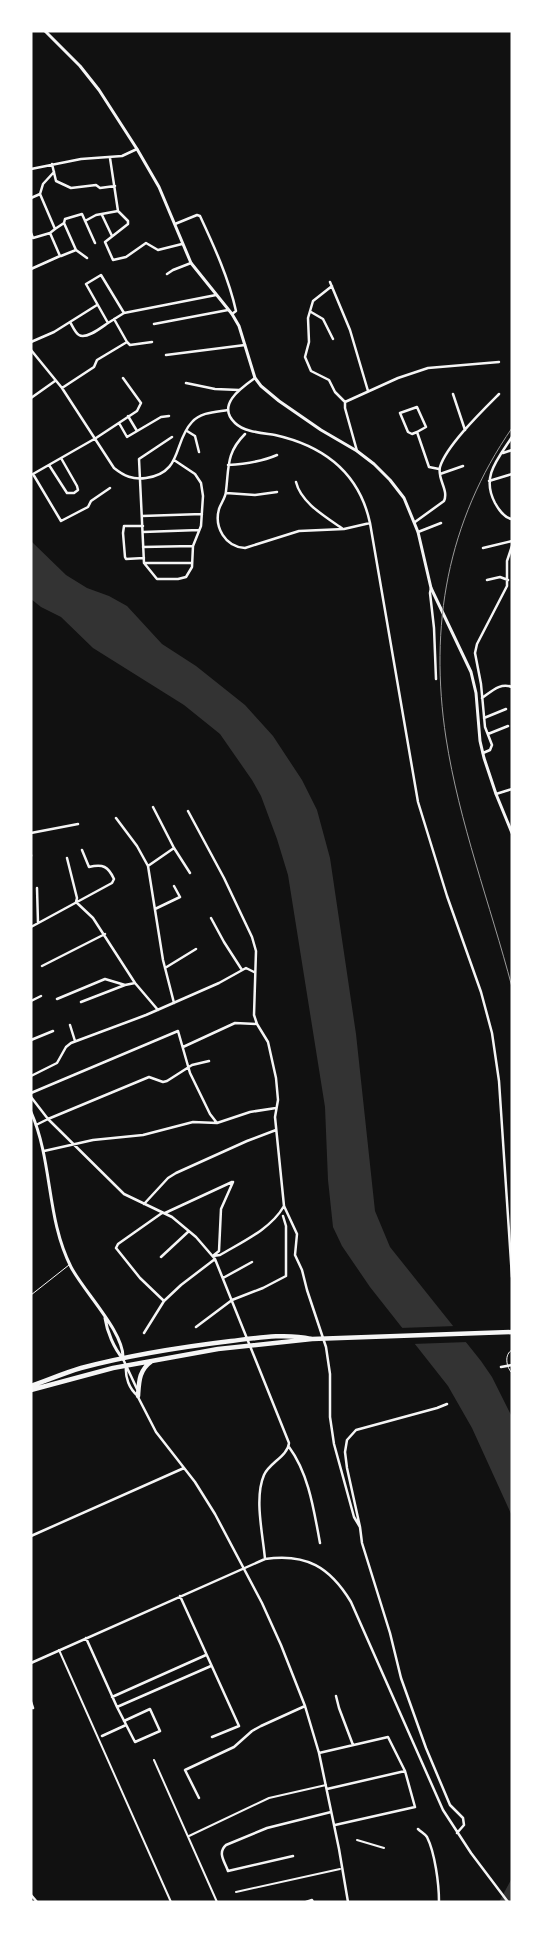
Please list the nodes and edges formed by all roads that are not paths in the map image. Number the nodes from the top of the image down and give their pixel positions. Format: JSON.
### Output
{"nodes":[{"id":1,"x":45,"y":31,"type":"edge"},
{"id":2,"x":137,"y":149,"type":"junction"},
{"id":3,"x":110,"y":158,"type":"junction"},
{"id":4,"x":52,"y":164,"type":"junction"},
{"id":5,"x":31,"y":169,"type":"edge"},
{"id":6,"x":54,"y":172,"type":"junction"},
{"id":7,"x":115,"y":186,"type":"junction"},
{"id":8,"x":40,"y":194,"type":"junction"},
{"id":9,"x":31,"y":198,"type":"edge"},
{"id":10,"x":118,"y":211,"type":"junction"},
{"id":11,"x":102,"y":215,"type":"junction"},
{"id":12,"x":85,"y":221,"type":"junction"},
{"id":13,"x":64,"y":224,"type":"junction"},
{"id":14,"x":174,"y":225,"type":"junction"},
{"id":15,"x":55,"y":229,"type":"junction"},
{"id":16,"x":31,"y":233,"type":"edge"},
{"id":17,"x":50,"y":233,"type":"junction"},
{"id":18,"x":112,"y":236,"type":"junction"},
{"id":19,"x":32,"y":238,"type":"edge"},
{"id":20,"x":95,"y":243,"type":"dead end"},
{"id":21,"x":182,"y":244,"type":"junction"},
{"id":22,"x":76,"y":250,"type":"junction"},
{"id":23,"x":60,"y":256,"type":"junction"},
{"id":24,"x":87,"y":258,"type":"dead end"},
{"id":25,"x":191,"y":263,"type":"junction"},
{"id":26,"x":31,"y":269,"type":"edge"},
{"id":27,"x":167,"y":274,"type":"dead end"},
{"id":28,"x":216,"y":295,"type":"junction"},
{"id":29,"x":98,"y":305,"type":"junction"},
{"id":30,"x":229,"y":310,"type":"junction"},
{"id":31,"x":311,"y":312,"type":"junction"},
{"id":32,"x":124,"y":313,"type":"junction"},
{"id":33,"x":232,"y":314,"type":"junction"},
{"id":34,"x":114,"y":319,"type":"junction"},
{"id":35,"x":70,"y":322,"type":"junction"},
{"id":36,"x":108,"y":323,"type":"junction"},
{"id":37,"x":154,"y":324,"type":"dead end"},
{"id":38,"x":333,"y":339,"type":"dead end"},
{"id":39,"x":31,"y":342,"type":"edge"},
{"id":40,"x":127,"y":342,"type":"junction"},
{"id":41,"x":152,"y":342,"type":"dead end"},
{"id":42,"x":245,"y":346,"type":"junction"},
{"id":43,"x":31,"y":350,"type":"edge"},
{"id":44,"x":166,"y":355,"type":"dead end"},
{"id":45,"x":499,"y":362,"type":"dead end"},
{"id":46,"x":124,"y":378,"type":"dead end"},
{"id":47,"x":255,"y":378,"type":"junction"},
{"id":48,"x":55,"y":381,"type":"junction"},
{"id":49,"x":186,"y":383,"type":"dead end"},
{"id":50,"x":62,"y":388,"type":"junction"},
{"id":51,"x":239,"y":390,"type":"junction"},
{"id":52,"x":368,"y":391,"type":"junction"},
{"id":53,"x":453,"y":394,"type":"dead end"},
{"id":54,"x":499,"y":394,"type":"dead end"},
{"id":55,"x":31,"y":398,"type":"edge"},
{"id":56,"x":345,"y":402,"type":"junction"},
{"id":57,"x":228,"y":410,"type":"junction"},
{"id":58,"x":128,"y":416,"type":"junction"},
{"id":59,"x":169,"y":416,"type":"dead end"},
{"id":60,"x":118,"y":423,"type":"junction"},
{"id":61,"x":465,"y":430,"type":"junction"},
{"id":62,"x":137,"y":431,"type":"junction"},
{"id":63,"x":187,"y":431,"type":"junction"},
{"id":64,"x":417,"y":432,"type":"junction"},
{"id":65,"x":245,"y":434,"type":"dead end"},
{"id":66,"x":172,"y":437,"type":"dead end"},
{"id":67,"x":512,"y":437,"type":"edge"},
{"id":68,"x":96,"y":438,"type":"junction"},
{"id":69,"x":512,"y":450,"type":"edge"},
{"id":70,"x":358,"y":451,"type":"junction"},
{"id":71,"x":200,"y":452,"type":"dead end"},
{"id":72,"x":502,"y":453,"type":"junction"},
{"id":73,"x":277,"y":455,"type":"dead end"},
{"id":74,"x":61,"y":458,"type":"junction"},
{"id":75,"x":174,"y":460,"type":"junction"},
{"id":76,"x":49,"y":465,"type":"junction"},
{"id":77,"x":228,"y":465,"type":"junction"},
{"id":78,"x":463,"y":466,"type":"dead end"},
{"id":79,"x":439,"y":469,"type":"junction"},
{"id":80,"x":440,"y":474,"type":"junction"},
{"id":81,"x":512,"y":474,"type":"edge"},
{"id":82,"x":141,"y":479,"type":"junction"},
{"id":83,"x":489,"y":481,"type":"junction"},
{"id":84,"x":296,"y":482,"type":"dead end"},
{"id":85,"x":110,"y":488,"type":"dead end"},
{"id":86,"x":277,"y":492,"type":"dead end"},
{"id":87,"x":226,"y":493,"type":"junction"},
{"id":88,"x":202,"y":514,"type":"junction"},
{"id":89,"x":142,"y":516,"type":"junction"},
{"id":90,"x":511,"y":519,"type":"edge"},
{"id":91,"x":415,"y":522,"type":"junction"},
{"id":92,"x":370,"y":523,"type":"junction"},
{"id":93,"x":441,"y":523,"type":"dead end"},
{"id":94,"x":512,"y":525,"type":"edge"},
{"id":95,"x":143,"y":526,"type":"junction"},
{"id":96,"x":344,"y":529,"type":"junction"},
{"id":97,"x":199,"y":530,"type":"junction"},
{"id":98,"x":143,"y":532,"type":"junction"},
{"id":99,"x":418,"y":532,"type":"junction"},
{"id":100,"x":512,"y":541,"type":"edge"},
{"id":101,"x":193,"y":546,"type":"junction"},
{"id":102,"x":512,"y":546,"type":"edge"},
{"id":103,"x":143,"y":547,"type":"junction"},
{"id":104,"x":483,"y":548,"type":"dead end"},
{"id":105,"x":144,"y":558,"type":"junction"},
{"id":106,"x":144,"y":563,"type":"junction"},
{"id":107,"x":192,"y":563,"type":"junction"},
{"id":108,"x":487,"y":580,"type":"dead end"},
{"id":109,"x":509,"y":581,"type":"edge"},
{"id":110,"x":431,"y":588,"type":"junction"},
{"id":111,"x":436,"y":679,"type":"dead end"},
{"id":112,"x":512,"y":687,"type":"edge"},
{"id":113,"x":482,"y":698,"type":"junction"},
{"id":114,"x":506,"y":708,"type":"dead end"},
{"id":115,"x":484,"y":718,"type":"junction"},
{"id":116,"x":508,"y":726,"type":"dead end"},
{"id":117,"x":488,"y":734,"type":"junction"},
{"id":118,"x":483,"y":753,"type":"junction"},
{"id":119,"x":512,"y":789,"type":"edge"},
{"id":120,"x":496,"y":794,"type":"junction"},
{"id":121,"x":154,"y":807,"type":"dead end"},
{"id":122,"x":188,"y":811,"type":"dead end"},
{"id":123,"x":116,"y":818,"type":"dead end"},
{"id":124,"x":78,"y":824,"type":"dead end"},
{"id":125,"x":31,"y":833,"type":"edge"},
{"id":126,"x":512,"y":833,"type":"edge"},
{"id":127,"x":174,"y":848,"type":"junction"},
{"id":128,"x":82,"y":850,"type":"dead end"},
{"id":129,"x":67,"y":858,"type":"dead end"},
{"id":130,"x":148,"y":866,"type":"junction"},
{"id":131,"x":190,"y":874,"type":"dead end"},
{"id":132,"x":174,"y":886,"type":"dead end"},
{"id":133,"x":37,"y":888,"type":"dead end"},
{"id":134,"x":76,"y":902,"type":"junction"},
{"id":135,"x":155,"y":909,"type":"junction"},
{"id":136,"x":211,"y":918,"type":"dead end"},
{"id":137,"x":38,"y":923,"type":"junction"},
{"id":138,"x":31,"y":927,"type":"edge"},
{"id":139,"x":105,"y":934,"type":"junction"},
{"id":140,"x":196,"y":949,"type":"dead end"},
{"id":141,"x":42,"y":966,"type":"dead end"},
{"id":142,"x":165,"y":968,"type":"junction"},
{"id":143,"x":242,"y":970,"type":"junction"},
{"id":144,"x":255,"y":973,"type":"junction"},
{"id":145,"x":135,"y":983,"type":"junction"},
{"id":146,"x":124,"y":985,"type":"junction"},
{"id":147,"x":41,"y":996,"type":"dead end"},
{"id":148,"x":57,"y":999,"type":"dead end"},
{"id":149,"x":31,"y":1001,"type":"edge"},
{"id":150,"x":82,"y":1002,"type":"dead end"},
{"id":151,"x":174,"y":1003,"type":"junction"},
{"id":152,"x":158,"y":1010,"type":"junction"},
{"id":153,"x":257,"y":1024,"type":"junction"},
{"id":154,"x":70,"y":1025,"type":"dead end"},
{"id":155,"x":53,"y":1032,"type":"dead end"},
{"id":156,"x":31,"y":1040,"type":"edge"},
{"id":157,"x":75,"y":1041,"type":"junction"},
{"id":158,"x":183,"y":1047,"type":"junction"},
{"id":159,"x":209,"y":1061,"type":"dead end"},
{"id":160,"x":188,"y":1067,"type":"junction"},
{"id":161,"x":31,"y":1076,"type":"edge"},
{"id":162,"x":31,"y":1095,"type":"edge"},
{"id":163,"x":277,"y":1108,"type":"junction"},
{"id":164,"x":31,"y":1112,"type":"edge"},
{"id":165,"x":48,"y":1119,"type":"junction"},
{"id":166,"x":217,"y":1123,"type":"junction"},
{"id":167,"x":36,"y":1125,"type":"junction"},
{"id":168,"x":276,"y":1130,"type":"junction"},
{"id":169,"x":73,"y":1144,"type":"junction"},
{"id":170,"x":44,"y":1151,"type":"junction"},
{"id":171,"x":144,"y":1204,"type":"junction"},
{"id":172,"x":284,"y":1206,"type":"junction"},
{"id":173,"x":164,"y":1213,"type":"junction"},
{"id":174,"x":279,"y":1214,"type":"junction"},
{"id":175,"x":283,"y":1216,"type":"junction"},
{"id":176,"x":289,"y":1220,"type":"junction"},
{"id":177,"x":189,"y":1231,"type":"junction"},
{"id":178,"x":213,"y":1256,"type":"junction"},
{"id":179,"x":161,"y":1257,"type":"dead end"},
{"id":180,"x":216,"y":1259,"type":"junction"},
{"id":181,"x":252,"y":1262,"type":"dead end"},
{"id":182,"x":70,"y":1265,"type":"junction"},
{"id":183,"x":512,"y":1277,"type":"edge"},
{"id":184,"x":223,"y":1278,"type":"junction"},
{"id":185,"x":31,"y":1295,"type":"edge"},
{"id":186,"x":232,"y":1300,"type":"junction"},
{"id":187,"x":164,"y":1301,"type":"junction"},
{"id":188,"x":105,"y":1317,"type":"junction"},
{"id":189,"x":196,"y":1328,"type":"dead end"},
{"id":190,"x":512,"y":1332,"type":"edge"},
{"id":191,"x":144,"y":1333,"type":"dead end"},
{"id":192,"x":312,"y":1339,"type":"junction"},
{"id":193,"x":512,"y":1350,"type":"edge"},
{"id":194,"x":123,"y":1359,"type":"junction"},
{"id":195,"x":154,"y":1360,"type":"junction"},
{"id":196,"x":126,"y":1365,"type":"junction"},
{"id":197,"x":510,"y":1365,"type":"edge"},
{"id":198,"x":501,"y":1367,"type":"dead end"},
{"id":199,"x":512,"y":1373,"type":"edge"},
{"id":200,"x":31,"y":1386,"type":"edge"},
{"id":201,"x":31,"y":1390,"type":"edge"},
{"id":202,"x":138,"y":1396,"type":"junction"},
{"id":203,"x":447,"y":1404,"type":"dead end"},
{"id":204,"x":289,"y":1447,"type":"junction"},
{"id":205,"x":184,"y":1468,"type":"junction"},
{"id":206,"x":360,"y":1527,"type":"junction"},
{"id":207,"x":31,"y":1536,"type":"edge"},
{"id":208,"x":320,"y":1543,"type":"dead end"},
{"id":209,"x":265,"y":1559,"type":"junction"},
{"id":210,"x":244,"y":1568,"type":"junction"},
{"id":211,"x":180,"y":1596,"type":"junction"},
{"id":212,"x":86,"y":1638,"type":"junction"},
{"id":213,"x":59,"y":1650,"type":"junction"},
{"id":214,"x":207,"y":1654,"type":"junction"},
{"id":215,"x":31,"y":1663,"type":"edge"},
{"id":216,"x":212,"y":1666,"type":"junction"},
{"id":217,"x":336,"y":1696,"type":"dead end"},
{"id":218,"x":112,"y":1697,"type":"junction"},
{"id":219,"x":31,"y":1702,"type":"edge"},
{"id":220,"x":305,"y":1706,"type":"junction"},
{"id":221,"x":33,"y":1708,"type":"dead end"},
{"id":222,"x":117,"y":1708,"type":"junction"},
{"id":223,"x":125,"y":1723,"type":"junction"},
{"id":224,"x":102,"y":1736,"type":"dead end"},
{"id":225,"x":212,"y":1737,"type":"dead end"},
{"id":226,"x":353,"y":1745,"type":"junction"},
{"id":227,"x":319,"y":1753,"type":"junction"},
{"id":228,"x":154,"y":1760,"type":"dead end"},
{"id":229,"x":404,"y":1771,"type":"junction"},
{"id":230,"x":327,"y":1787,"type":"junction"},
{"id":231,"x":199,"y":1798,"type":"dead end"},
{"id":232,"x":332,"y":1812,"type":"junction"},
{"id":233,"x":335,"y":1825,"type":"junction"},
{"id":234,"x":418,"y":1829,"type":"dead end"},
{"id":235,"x":457,"y":1833,"type":"junction"},
{"id":236,"x":188,"y":1836,"type":"junction"},
{"id":237,"x":357,"y":1840,"type":"dead end"},
{"id":238,"x":384,"y":1848,"type":"dead end"},
{"id":239,"x":292,"y":1856,"type":"dead end"},
{"id":240,"x":340,"y":1869,"type":"dead end"},
{"id":241,"x":236,"y":1892,"type":"dead end"},
{"id":242,"x":31,"y":1894,"type":"edge"},
{"id":243,"x":38,"y":1902,"type":"edge"},
{"id":244,"x":171,"y":1902,"type":"edge"},
{"id":245,"x":217,"y":1902,"type":"edge"},
{"id":246,"x":306,"y":1902,"type":"edge"},
{"id":247,"x":313,"y":1902,"type":"edge"},
{"id":248,"x":348,"y":1902,"type":"edge"},
{"id":249,"x":439,"y":1902,"type":"edge"},
{"id":250,"x":508,"y":1902,"type":"edge"}],
"edges":[{"from":1,"to":2,"type":"street"},
{"from":2,"to":3,"type":"street"},
{"from":2,"to":14,"type":"street"},
{"from":3,"to":4,"type":"street"},
{"from":3,"to":7,"type":"street"},
{"from":4,"to":5,"type":"street"},
{"from":4,"to":6,"type":"street"},
{"from":6,"to":7,"type":"street"},
{"from":6,"to":8,"type":"street"},
{"from":7,"to":10,"type":"street"},
{"from":8,"to":9,"type":"street"},
{"from":8,"to":15,"type":"street"},
{"from":10,"to":11,"type":"street"},
{"from":10,"to":18,"type":"street"},
{"from":11,"to":12,"type":"street"},
{"from":11,"to":18,"type":"street"},
{"from":12,"to":13,"type":"street"},
{"from":12,"to":20,"type":"street"},
{"from":13,"to":15,"type":"street"},
{"from":13,"to":22,"type":"street"},
{"from":14,"to":21,"type":"street"},
{"from":14,"to":33,"type":"street"},
{"from":15,"to":17,"type":"street"},
{"from":16,"to":19,"type":"street"},
{"from":17,"to":19,"type":"street"},
{"from":17,"to":23,"type":"street"},
{"from":18,"to":21,"type":"street"},
{"from":21,"to":25,"type":"street"},
{"from":22,"to":23,"type":"street"},
{"from":22,"to":24,"type":"street"},
{"from":23,"to":26,"type":"street"},
{"from":25,"to":27,"type":"street"},
{"from":25,"to":28,"type":"street"},
{"from":28,"to":30,"type":"street"},
{"from":28,"to":32,"type":"street"},
{"from":29,"to":32,"type":"street"},
{"from":29,"to":35,"type":"street"},
{"from":29,"to":36,"type":"street"},
{"from":30,"to":33,"type":"street"},
{"from":30,"to":37,"type":"street"},
{"from":31,"to":38,"type":"street"},
{"from":31,"to":52,"type":"street"},
{"from":31,"to":56,"type":"street"},
{"from":32,"to":34,"type":"street"},
{"from":33,"to":42,"type":"street"},
{"from":34,"to":36,"type":"street"},
{"from":34,"to":40,"type":"street"},
{"from":35,"to":36,"type":"street"},
{"from":35,"to":39,"type":"street"},
{"from":40,"to":41,"type":"street"},
{"from":40,"to":50,"type":"street"},
{"from":42,"to":44,"type":"street"},
{"from":42,"to":47,"type":"street"},
{"from":43,"to":48,"type":"street"},
{"from":45,"to":52,"type":"street"},
{"from":46,"to":58,"type":"street"},
{"from":47,"to":51,"type":"street"},
{"from":47,"to":70,"type":"street"},
{"from":48,"to":50,"type":"street"},
{"from":48,"to":55,"type":"street"},
{"from":49,"to":51,"type":"street"},
{"from":50,"to":68,"type":"street"},
{"from":51,"to":57,"type":"street"},
{"from":52,"to":56,"type":"street"},
{"from":53,"to":61,"type":"street"},
{"from":54,"to":61,"type":"street"},
{"from":56,"to":70,"type":"street"},
{"from":57,"to":63,"type":"street"},
{"from":57,"to":92,"type":"street"},
{"from":58,"to":60,"type":"street"},
{"from":58,"to":62,"type":"street"},
{"from":59,"to":62,"type":"street"},
{"from":60,"to":62,"type":"street"},
{"from":60,"to":68,"type":"street"},
{"from":61,"to":79,"type":"street"},
{"from":63,"to":71,"type":"street"},
{"from":63,"to":75,"type":"street"},
{"from":64,"to":64,"type":"street"},
{"from":64,"to":79,"type":"street"},
{"from":65,"to":77,"type":"street"},
{"from":66,"to":82,"type":"street"},
{"from":67,"to":72,"type":"street"},
{"from":68,"to":74,"type":"street"},
{"from":68,"to":82,"type":"street"},
{"from":69,"to":72,"type":"street"},
{"from":70,"to":91,"type":"street"},
{"from":72,"to":83,"type":"street"},
{"from":73,"to":77,"type":"street"},
{"from":74,"to":76,"type":"street"},
{"from":74,"to":76,"type":"street"},
{"from":75,"to":82,"type":"street"},
{"from":75,"to":88,"type":"street"},
{"from":76,"to":85,"type":"street"},
{"from":77,"to":87,"type":"street"},
{"from":78,"to":80,"type":"street"},
{"from":79,"to":80,"type":"street"},
{"from":80,"to":91,"type":"street"},
{"from":81,"to":83,"type":"street"},
{"from":82,"to":89,"type":"street"},
{"from":83,"to":90,"type":"street"},
{"from":84,"to":96,"type":"street"},
{"from":86,"to":87,"type":"street"},
{"from":87,"to":96,"type":"street"},
{"from":88,"to":89,"type":"street"},
{"from":88,"to":97,"type":"street"},
{"from":89,"to":95,"type":"street"},
{"from":90,"to":94,"type":"street"},
{"from":91,"to":99,"type":"street"},
{"from":92,"to":96,"type":"street"},
{"from":92,"to":183,"type":"street"},
{"from":93,"to":99,"type":"street"},
{"from":95,"to":98,"type":"street"},
{"from":95,"to":105,"type":"street"},
{"from":97,"to":98,"type":"street"},
{"from":97,"to":101,"type":"street"},
{"from":98,"to":103,"type":"street"},
{"from":99,"to":110,"type":"street"},
{"from":100,"to":104,"type":"street"},
{"from":101,"to":103,"type":"street"},
{"from":101,"to":107,"type":"street"},
{"from":102,"to":109,"type":"street"},
{"from":103,"to":105,"type":"street"},
{"from":105,"to":106,"type":"street"},
{"from":106,"to":107,"type":"street"},
{"from":106,"to":107,"type":"street"},
{"from":108,"to":109,"type":"street"},
{"from":109,"to":113,"type":"street"},
{"from":110,"to":111,"type":"street"},
{"from":110,"to":118,"type":"street"},
{"from":112,"to":113,"type":"street"},
{"from":113,"to":115,"type":"street"},
{"from":114,"to":115,"type":"street"},
{"from":115,"to":117,"type":"street"},
{"from":116,"to":117,"type":"street"},
{"from":117,"to":118,"type":"street"},
{"from":118,"to":120,"type":"street"},
{"from":119,"to":120,"type":"street"},
{"from":120,"to":126,"type":"street"},
{"from":121,"to":127,"type":"street"},
{"from":122,"to":144,"type":"street"},
{"from":123,"to":130,"type":"street"},
{"from":124,"to":125,"type":"street"},
{"from":127,"to":130,"type":"street"},
{"from":127,"to":131,"type":"street"},
{"from":128,"to":134,"type":"street"},
{"from":129,"to":134,"type":"street"},
{"from":130,"to":135,"type":"street"},
{"from":132,"to":135,"type":"street"},
{"from":133,"to":137,"type":"street"},
{"from":134,"to":137,"type":"street"},
{"from":134,"to":139,"type":"street"},
{"from":135,"to":142,"type":"street"},
{"from":136,"to":143,"type":"street"},
{"from":137,"to":138,"type":"street"},
{"from":139,"to":141,"type":"street"},
{"from":139,"to":145,"type":"street"},
{"from":140,"to":142,"type":"street"},
{"from":142,"to":151,"type":"street"},
{"from":143,"to":144,"type":"street"},
{"from":143,"to":151,"type":"street"},
{"from":144,"to":153,"type":"street"},
{"from":145,"to":146,"type":"street"},
{"from":145,"to":152,"type":"street"},
{"from":146,"to":148,"type":"street"},
{"from":146,"to":150,"type":"street"},
{"from":147,"to":149,"type":"street"},
{"from":151,"to":152,"type":"street"},
{"from":152,"to":157,"type":"street"},
{"from":153,"to":158,"type":"street"},
{"from":153,"to":163,"type":"street"},
{"from":154,"to":157,"type":"street"},
{"from":155,"to":156,"type":"street"},
{"from":157,"to":161,"type":"street"},
{"from":158,"to":160,"type":"street"},
{"from":158,"to":162,"type":"street"},
{"from":159,"to":160,"type":"street"},
{"from":160,"to":165,"type":"street"},
{"from":160,"to":166,"type":"street"},
{"from":162,"to":165,"type":"street"},
{"from":163,"to":166,"type":"street"},
{"from":163,"to":168,"type":"street"},
{"from":164,"to":167,"type":"street"},
{"from":165,"to":167,"type":"street"},
{"from":165,"to":169,"type":"street"},
{"from":166,"to":169,"type":"street"},
{"from":167,"to":170,"type":"street"},
{"from":168,"to":171,"type":"street"},
{"from":168,"to":172,"type":"street"},
{"from":169,"to":170,"type":"street"},
{"from":169,"to":171,"type":"street"},
{"from":170,"to":182,"type":"street"},
{"from":171,"to":173,"type":"street"},
{"from":172,"to":174,"type":"street"},
{"from":172,"to":176,"type":"street"},
{"from":173,"to":177,"type":"street"},
{"from":173,"to":178,"type":"street"},
{"from":173,"to":187,"type":"street"},
{"from":174,"to":175,"type":"street"},
{"from":174,"to":178,"type":"street"},
{"from":175,"to":176,"type":"street"},
{"from":175,"to":186,"type":"street"},
{"from":176,"to":206,"type":"street"},
{"from":177,"to":178,"type":"street"},
{"from":177,"to":179,"type":"street"},
{"from":178,"to":180,"type":"street"},
{"from":180,"to":184,"type":"street"},
{"from":180,"to":187,"type":"street"},
{"from":181,"to":184,"type":"street"},
{"from":182,"to":185,"type":"lane"},
{"from":182,"to":188,"type":"street"},
{"from":184,"to":186,"type":"street"},
{"from":186,"to":189,"type":"street"},
{"from":186,"to":204,"type":"street"},
{"from":187,"to":191,"type":"street"},
{"from":188,"to":194,"type":"street"},
{"from":188,"to":194,"type":"street"},
{"from":190,"to":192,"type":"main road"},
{"from":192,"to":194,"type":"main road"},
{"from":192,"to":195,"type":"main road"},
{"from":193,"to":197,"type":"lane"},
{"from":194,"to":196,"type":"street"},
{"from":194,"to":200,"type":"main road"},
{"from":195,"to":196,"type":"main road"},
{"from":195,"to":202,"type":"main road"},
{"from":196,"to":201,"type":"main road"},
{"from":196,"to":202,"type":"street"},
{"from":196,"to":202,"type":"street"},
{"from":197,"to":198,"type":"street"},
{"from":197,"to":199,"type":"lane"},
{"from":202,"to":205,"type":"street"},
{"from":203,"to":206,"type":"street"},
{"from":204,"to":208,"type":"street"},
{"from":204,"to":209,"type":"street"},
{"from":205,"to":207,"type":"street"},
{"from":205,"to":210,"type":"street"},
{"from":206,"to":235,"type":"street"},
{"from":209,"to":210,"type":"street"},
{"from":209,"to":235,"type":"street"},
{"from":210,"to":211,"type":"street"},
{"from":210,"to":220,"type":"street"},
{"from":211,"to":212,"type":"street"},
{"from":211,"to":214,"type":"street"},
{"from":212,"to":213,"type":"street"},
{"from":212,"to":218,"type":"street"},
{"from":213,"to":215,"type":"street"},
{"from":213,"to":244,"type":"street"},
{"from":214,"to":216,"type":"street"},
{"from":214,"to":218,"type":"street"},
{"from":216,"to":222,"type":"street"},
{"from":216,"to":225,"type":"street"},
{"from":217,"to":226,"type":"street"},
{"from":218,"to":222,"type":"street"},
{"from":219,"to":221,"type":"street"},
{"from":220,"to":227,"type":"street"},
{"from":220,"to":231,"type":"street"},
{"from":222,"to":223,"type":"street"},
{"from":223,"to":223,"type":"street"},
{"from":223,"to":224,"type":"street"},
{"from":226,"to":227,"type":"street"},
{"from":226,"to":229,"type":"street"},
{"from":227,"to":230,"type":"street"},
{"from":228,"to":236,"type":"street"},
{"from":229,"to":230,"type":"street"},
{"from":229,"to":233,"type":"street"},
{"from":230,"to":232,"type":"street"},
{"from":230,"to":236,"type":"street"},
{"from":232,"to":233,"type":"street"},
{"from":232,"to":239,"type":"street"},
{"from":233,"to":248,"type":"street"},
{"from":234,"to":249,"type":"street"},
{"from":235,"to":250,"type":"street"},
{"from":236,"to":245,"type":"street"},
{"from":237,"to":238,"type":"street"},
{"from":240,"to":241,"type":"street"},
{"from":242,"to":243,"type":"street"},
{"from":246,"to":247,"type":"street"}]}
